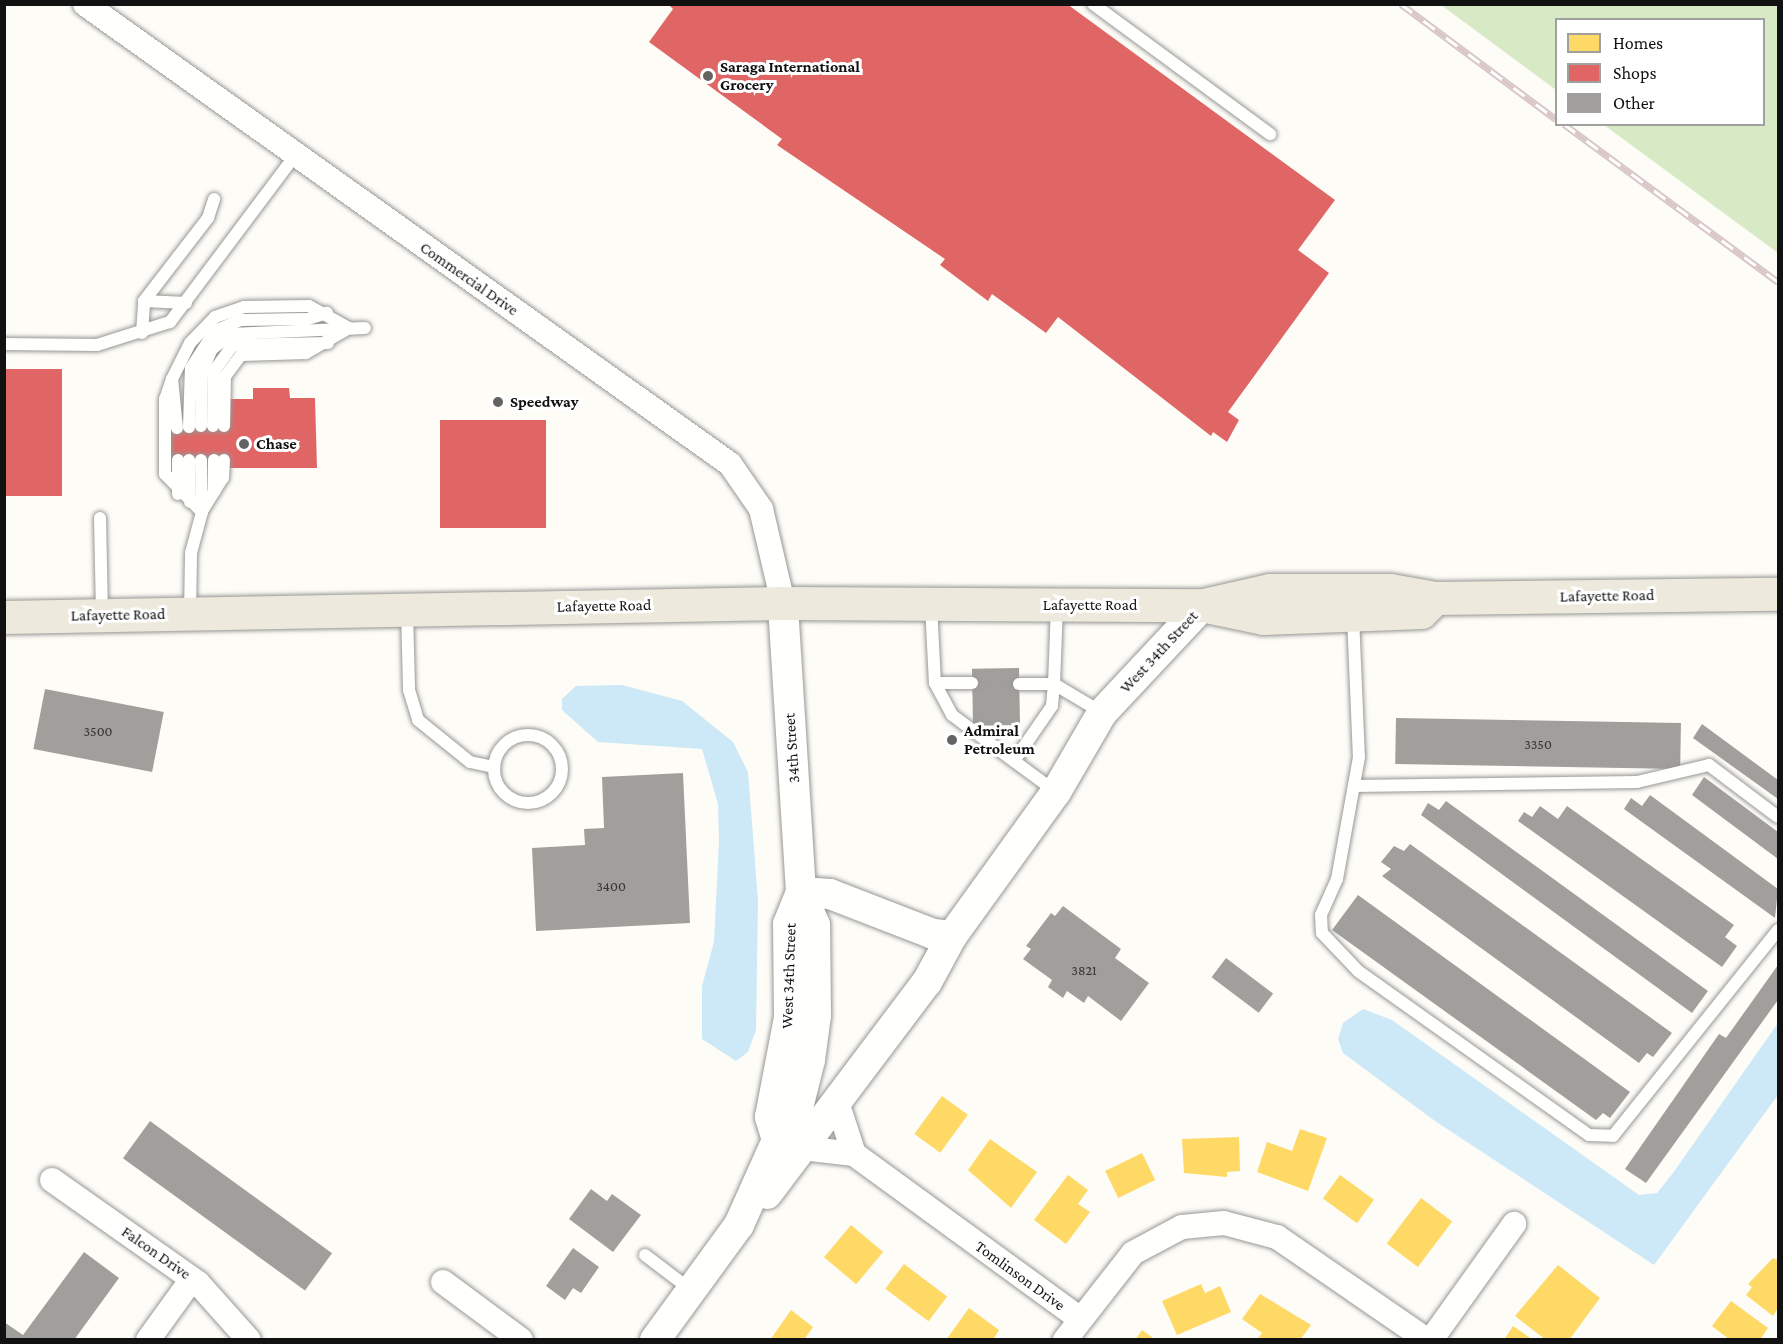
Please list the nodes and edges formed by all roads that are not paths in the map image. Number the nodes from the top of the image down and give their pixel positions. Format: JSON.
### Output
{"nodes":[{"id":1,"x":85,"y":4,"type":"edge"},
{"id":2,"x":1094,"y":4,"type":"edge"},
{"id":3,"x":1270,"y":134,"type":"dead end"},
{"id":4,"x":293,"y":158,"type":"junction"},
{"id":5,"x":214,"y":199,"type":"dead end"},
{"id":6,"x":144,"y":301,"type":"junction"},
{"id":7,"x":186,"y":303,"type":"junction"},
{"id":8,"x":327,"y":313,"type":"junction"},
{"id":9,"x":350,"y":328,"type":"junction"},
{"id":10,"x":365,"y":328,"type":"dead end"},
{"id":11,"x":142,"y":333,"type":"junction"},
{"id":12,"x":4,"y":344,"type":"edge"},
{"id":13,"x":172,"y":379,"type":"junction"},
{"id":14,"x":201,"y":427,"type":"junction"},
{"id":15,"x":201,"y":460,"type":"junction"},
{"id":16,"x":178,"y":494,"type":"junction"},
{"id":17,"x":190,"y":502,"type":"junction"},
{"id":18,"x":202,"y":512,"type":"junction"},
{"id":19,"x":100,"y":518,"type":"dead end"},
{"id":20,"x":1779,"y":594,"type":"edge"},
{"id":21,"x":1435,"y":598,"type":"junction"},
{"id":22,"x":783,"y":603,"type":"junction"},
{"id":23,"x":931,"y":604,"type":"junction"},
{"id":24,"x":1057,"y":604,"type":"junction"},
{"id":25,"x":1203,"y":605,"type":"junction"},
{"id":26,"x":406,"y":610,"type":"junction"},
{"id":27,"x":102,"y":615,"type":"junction"},
{"id":28,"x":190,"y":615,"type":"junction"},
{"id":29,"x":1353,"y":615,"type":"junction"},
{"id":30,"x":4,"y":617,"type":"edge"},
{"id":31,"x":935,"y":683,"type":"junction"},
{"id":32,"x":972,"y":683,"type":"dead end"},
{"id":33,"x":1019,"y":684,"type":"dead end"},
{"id":34,"x":1054,"y":684,"type":"junction"},
{"id":35,"x":1102,"y":713,"type":"junction"},
{"id":36,"x":1014,"y":760,"type":"junction"},
{"id":37,"x":494,"y":767,"type":"junction"},
{"id":38,"x":1354,"y":786,"type":"junction"},
{"id":39,"x":1056,"y":792,"type":"junction"},
{"id":40,"x":1779,"y":817,"type":"edge"},
{"id":41,"x":801,"y":892,"type":"junction"},
{"id":42,"x":1779,"y":930,"type":"edge"},
{"id":43,"x":952,"y":936,"type":"junction"},
{"id":44,"x":837,"y":1102,"type":"junction"},
{"id":45,"x":789,"y":1144,"type":"junction"},
{"id":46,"x":854,"y":1154,"type":"junction"},
{"id":47,"x":52,"y":1180,"type":"dead end"},
{"id":48,"x":1514,"y":1224,"type":"dead end"},
{"id":49,"x":645,"y":1255,"type":"dead end"},
{"id":50,"x":192,"y":1279,"type":"junction"},
{"id":51,"x":442,"y":1282,"type":"dead end"},
{"id":52,"x":691,"y":1290,"type":"junction"},
{"id":53,"x":1080,"y":1319,"type":"junction"},
{"id":54,"x":148,"y":1340,"type":"edge"},
{"id":55,"x":249,"y":1340,"type":"edge"},
{"id":56,"x":521,"y":1340,"type":"edge"},
{"id":57,"x":655,"y":1340,"type":"edge"},
{"id":58,"x":1065,"y":1340,"type":"edge"},
{"id":59,"x":1429,"y":1340,"type":"edge"}],
"edges":[{"from":1,"to":4,"type":"street","name":"Commercial Drive"},
{"from":2,"to":3,"type":"lane"},
{"from":4,"to":7,"type":"lane"},
{"from":4,"to":22,"type":"street","name":"Commercial Drive"},
{"from":5,"to":6,"type":"lane"},
{"from":6,"to":7,"type":"lane"},
{"from":6,"to":11,"type":"lane"},
{"from":7,"to":11,"type":"lane"},
{"from":8,"to":9,"type":"lane"},
{"from":8,"to":13,"type":"lane"},
{"from":8,"to":14,"type":"lane"},
{"from":9,"to":10,"type":"lane"},
{"from":9,"to":14,"type":"lane"},
{"from":9,"to":14,"type":"lane"},
{"from":11,"to":12,"type":"lane"},
{"from":13,"to":14,"type":"lane"},
{"from":13,"to":16,"type":"lane"},
{"from":15,"to":16,"type":"lane"},
{"from":15,"to":17,"type":"lane"},
{"from":15,"to":18,"type":"lane"},
{"from":15,"to":18,"type":"lane"},
{"from":16,"to":17,"type":"lane"},
{"from":17,"to":18,"type":"lane"},
{"from":18,"to":28,"type":"lane"},
{"from":19,"to":27,"type":"lane"},
{"from":20,"to":21,"type":"main road","name":"Lafayette Road"},
{"from":21,"to":25,"type":"main road","name":"Lafayette Road"},
{"from":21,"to":29,"type":"main road","name":"Lafayette Road"},
{"from":22,"to":23,"type":"main road","name":"Lafayette Road"},
{"from":22,"to":26,"type":"main road","name":"Lafayette Road"},
{"from":22,"to":41,"type":"street","name":"34th Street"},
{"from":23,"to":24,"type":"main road","name":"Lafayette Road"},
{"from":23,"to":31,"type":"lane"},
{"from":24,"to":25,"type":"main road","name":"Lafayette Road"},
{"from":24,"to":34,"type":"lane"},
{"from":25,"to":29,"type":"main road","name":"Lafayette Road"},
{"from":25,"to":35,"type":"street","name":"West 34th Street"},
{"from":26,"to":28,"type":"main road","name":"Lafayette Road"},
{"from":26,"to":37,"type":"lane"},
{"from":27,"to":28,"type":"main road","name":"Lafayette Road"},
{"from":27,"to":30,"type":"main road","name":"Lafayette Road"},
{"from":29,"to":38,"type":"lane"},
{"from":31,"to":32,"type":"lane"},
{"from":31,"to":36,"type":"lane"},
{"from":33,"to":34,"type":"lane"},
{"from":34,"to":35,"type":"lane"},
{"from":34,"to":36,"type":"lane"},
{"from":35,"to":39,"type":"street","name":"West 34th Street"},
{"from":36,"to":39,"type":"lane"},
{"from":37,"to":37,"type":"lane"},
{"from":38,"to":40,"type":"lane"},
{"from":38,"to":42,"type":"lane"},
{"from":39,"to":43,"type":"street","name":"West 34th Street"},
{"from":41,"to":43,"type":"street"},
{"from":41,"to":45,"type":"street","name":"West 34th Street"},
{"from":43,"to":44,"type":"street","name":"West 34th Street"},
{"from":44,"to":45,"type":"street","name":"West 34th Street"},
{"from":44,"to":46,"type":"street"},
{"from":45,"to":46,"type":"street","name":"Tomlinson Drive"},
{"from":45,"to":52,"type":"street"},
{"from":46,"to":53,"type":"street","name":"Tomlinson Drive"},
{"from":47,"to":50,"type":"street","name":"Falcon Drive"},
{"from":48,"to":59,"type":"street"},
{"from":49,"to":52,"type":"lane"},
{"from":50,"to":54,"type":"street"},
{"from":50,"to":55,"type":"street","name":"Falcon Drive"},
{"from":51,"to":56,"type":"street"},
{"from":52,"to":57,"type":"street"},
{"from":53,"to":58,"type":"street"},
{"from":53,"to":59,"type":"street","name":"Tomlinson Drive"}]}
